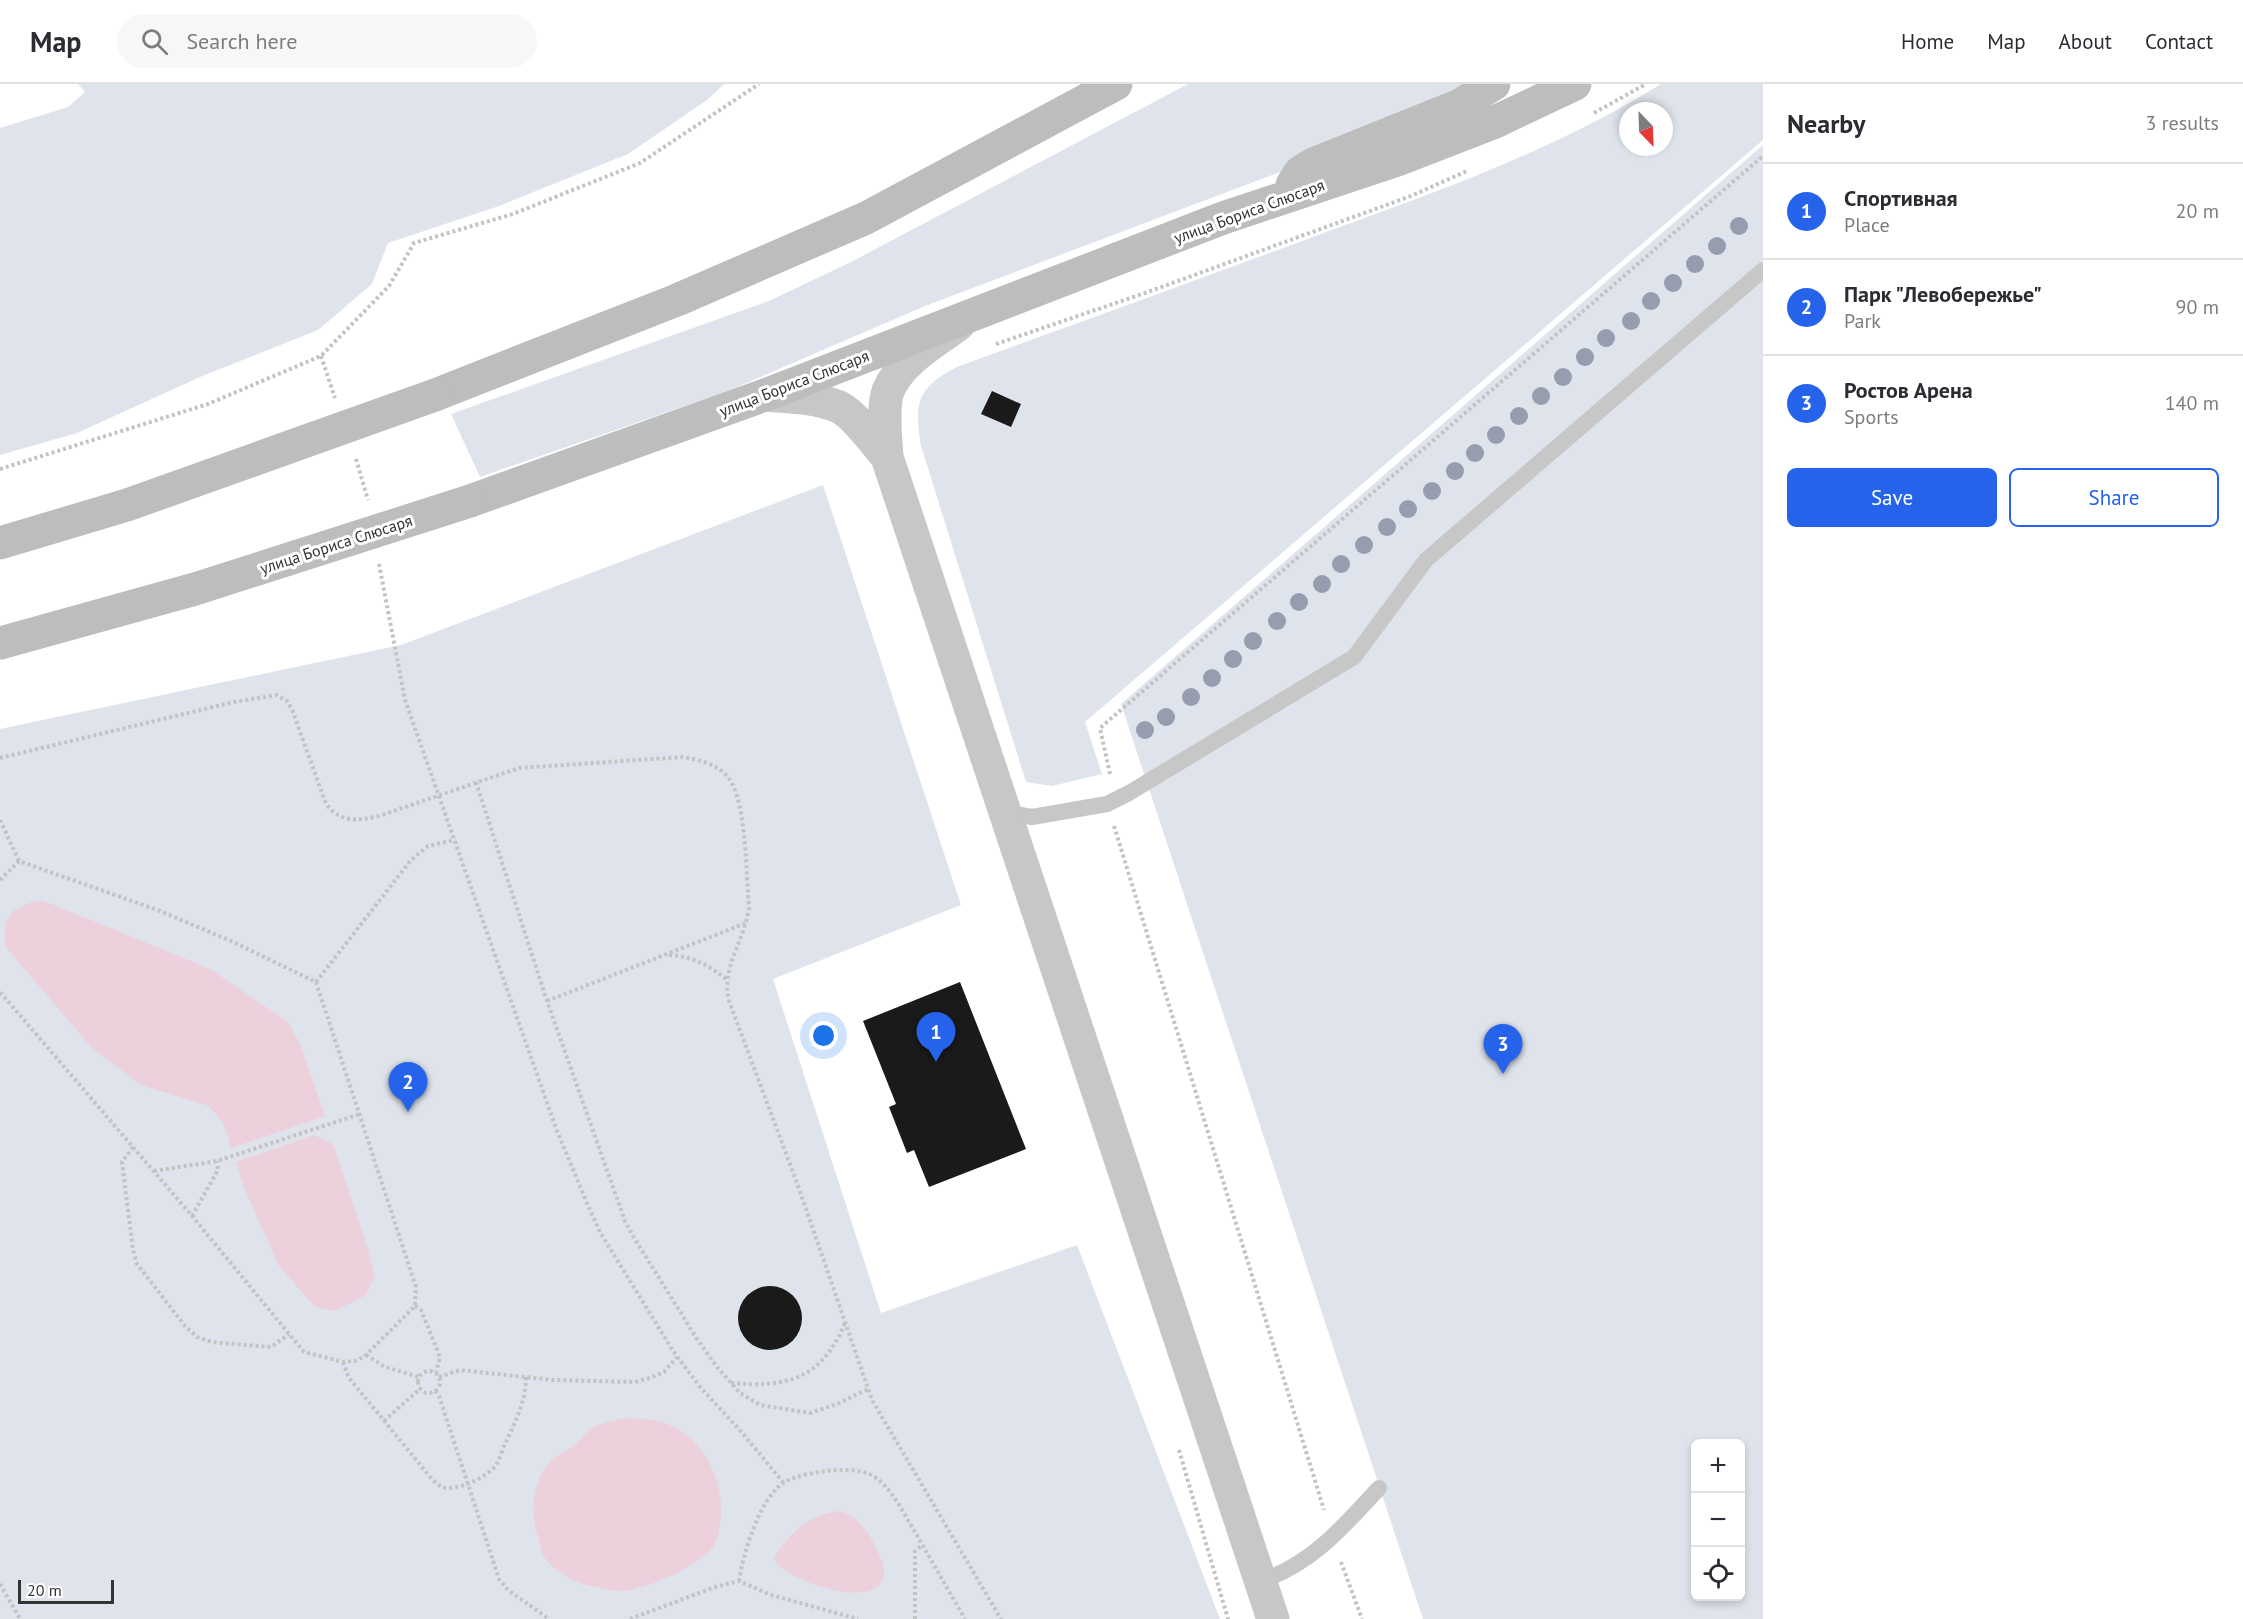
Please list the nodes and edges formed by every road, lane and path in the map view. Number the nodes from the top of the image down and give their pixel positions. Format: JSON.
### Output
{"nodes":[{"id":1,"x":759,"y":84,"type":"edge"},
{"id":2,"x":1116,"y":84,"type":"edge"},
{"id":3,"x":1494,"y":84,"type":"edge"},
{"id":4,"x":1575,"y":84,"type":"edge"},
{"id":5,"x":1646,"y":84,"type":"edge"},
{"id":6,"x":1592,"y":114,"type":"dead end"},
{"id":7,"x":1763,"y":156,"type":"edge"},
{"id":8,"x":1472,"y":169,"type":"dead end"},
{"id":9,"x":1288,"y":195,"type":"junction"},
{"id":10,"x":1763,"y":270,"type":"edge"},
{"id":11,"x":984,"y":310,"type":"junction"},
{"id":12,"x":988,"y":347,"type":"dead end"},
{"id":13,"x":765,"y":395,"type":"junction"},
{"id":14,"x":886,"y":457,"type":"junction"},
{"id":15,"x":0,"y":469,"type":"edge"},
{"id":16,"x":0,"y":543,"type":"edge"},
{"id":17,"x":0,"y":643,"type":"edge"},
{"id":18,"x":405,"y":700,"type":"dead end"},
{"id":19,"x":0,"y":758,"type":"edge"},
{"id":20,"x":476,"y":782,"type":"junction"},
{"id":21,"x":439,"y":794,"type":"junction"},
{"id":22,"x":1107,"y":804,"type":"junction"},
{"id":23,"x":1003,"y":812,"type":"junction"},
{"id":24,"x":0,"y":820,"type":"edge"},
{"id":25,"x":455,"y":840,"type":"junction"},
{"id":26,"x":19,"y":861,"type":"junction"},
{"id":27,"x":0,"y":880,"type":"edge"},
{"id":28,"x":747,"y":923,"type":"junction"},
{"id":29,"x":665,"y":954,"type":"junction"},
{"id":30,"x":727,"y":980,"type":"junction"},
{"id":31,"x":316,"y":982,"type":"junction"},
{"id":32,"x":0,"y":992,"type":"edge"},
{"id":33,"x":546,"y":1000,"type":"junction"},
{"id":34,"x":360,"y":1114,"type":"junction"},
{"id":35,"x":133,"y":1147,"type":"junction"},
{"id":36,"x":217,"y":1161,"type":"junction"},
{"id":37,"x":154,"y":1171,"type":"junction"},
{"id":38,"x":192,"y":1216,"type":"junction"},
{"id":39,"x":414,"y":1306,"type":"junction"},
{"id":40,"x":845,"y":1323,"type":"junction"},
{"id":41,"x":289,"y":1334,"type":"junction"},
{"id":42,"x":366,"y":1355,"type":"junction"},
{"id":43,"x":677,"y":1357,"type":"junction"},
{"id":44,"x":343,"y":1362,"type":"junction"},
{"id":45,"x":438,"y":1375,"type":"junction"},
{"id":46,"x":419,"y":1377,"type":"junction"},
{"id":47,"x":526,"y":1377,"type":"junction"},
{"id":48,"x":731,"y":1383,"type":"junction"},
{"id":49,"x":421,"y":1388,"type":"junction"},
{"id":50,"x":868,"y":1389,"type":"junction"},
{"id":51,"x":435,"y":1391,"type":"junction"},
{"id":52,"x":384,"y":1421,"type":"junction"},
{"id":53,"x":783,"y":1482,"type":"junction"},
{"id":54,"x":468,"y":1484,"type":"junction"},
{"id":55,"x":1379,"y":1488,"type":"dead end"},
{"id":56,"x":1332,"y":1539,"type":"junction"},
{"id":57,"x":922,"y":1545,"type":"junction"},
{"id":58,"x":739,"y":1581,"type":"junction"},
{"id":59,"x":1260,"y":1581,"type":"junction"},
{"id":60,"x":0,"y":1584,"type":"edge"},
{"id":61,"x":20,"y":1619,"type":"edge"},
{"id":62,"x":549,"y":1619,"type":"edge"},
{"id":63,"x":630,"y":1619,"type":"edge"},
{"id":64,"x":858,"y":1619,"type":"edge"},
{"id":65,"x":915,"y":1619,"type":"edge"},
{"id":66,"x":965,"y":1619,"type":"edge"},
{"id":67,"x":1001,"y":1619,"type":"edge"},
{"id":68,"x":1273,"y":1619,"type":"edge"},
{"id":69,"x":1362,"y":1619,"type":"edge"}],
"edges":[{"from":1,"to":15,"type":"path"},
{"from":2,"to":16,"type":"main road","bridge":true},
{"from":3,"to":9,"type":"main road"},
{"from":4,"to":9,"type":"main road","name":"улица Бориса Слюсаря"},
{"from":5,"to":6,"type":"path"},
{"from":7,"to":22,"type":"path"},
{"from":8,"to":12,"type":"path"},
{"from":9,"to":11,"type":"main road","name":"улица Бориса Слюсаря"},
{"from":10,"to":22,"type":"lane"},
{"from":11,"to":13,"type":"main road","name":"улица Бориса Слюсаря"},
{"from":11,"to":14,"type":"street"},
{"from":13,"to":14,"type":"street"},
{"from":13,"to":17,"type":"main road","name":"улица Бориса Слюсаря","bridge":true},
{"from":14,"to":23,"type":"street"},
{"from":18,"to":21,"type":"path"},
{"from":19,"to":21,"type":"path"},
{"from":20,"to":21,"type":"path"},
{"from":20,"to":28,"type":"path"},
{"from":20,"to":33,"type":"path"},
{"from":21,"to":25,"type":"path"},
{"from":22,"to":23,"type":"lane"},
{"from":22,"to":56,"type":"path"},
{"from":23,"to":59,"type":"street"},
{"from":24,"to":26,"type":"path"},
{"from":25,"to":31,"type":"path"},
{"from":25,"to":43,"type":"path"},
{"from":26,"to":27,"type":"path"},
{"from":26,"to":31,"type":"path"},
{"from":28,"to":29,"type":"path"},
{"from":28,"to":30,"type":"path"},
{"from":29,"to":30,"type":"path"},
{"from":29,"to":33,"type":"path"},
{"from":30,"to":40,"type":"path"},
{"from":31,"to":34,"type":"path"},
{"from":32,"to":35,"type":"path"},
{"from":33,"to":48,"type":"path"},
{"from":34,"to":36,"type":"path"},
{"from":34,"to":39,"type":"path"},
{"from":35,"to":37,"type":"path"},
{"from":35,"to":41,"type":"path"},
{"from":36,"to":37,"type":"path"},
{"from":36,"to":38,"type":"path"},
{"from":37,"to":38,"type":"path"},
{"from":38,"to":41,"type":"path"},
{"from":39,"to":42,"type":"path"},
{"from":39,"to":45,"type":"path"},
{"from":40,"to":48,"type":"path"},
{"from":40,"to":50,"type":"path"},
{"from":41,"to":44,"type":"path"},
{"from":42,"to":44,"type":"path"},
{"from":42,"to":46,"type":"path"},
{"from":43,"to":47,"type":"path"},
{"from":43,"to":53,"type":"path"},
{"from":44,"to":52,"type":"path"},
{"from":45,"to":46,"type":"path"},
{"from":45,"to":47,"type":"path"},
{"from":45,"to":51,"type":"path"},
{"from":46,"to":49,"type":"path"},
{"from":47,"to":54,"type":"path"},
{"from":48,"to":50,"type":"path"},
{"from":49,"to":51,"type":"path"},
{"from":49,"to":52,"type":"path"},
{"from":50,"to":67,"type":"path"},
{"from":51,"to":54,"type":"path"},
{"from":52,"to":54,"type":"path"},
{"from":53,"to":57,"type":"path"},
{"from":53,"to":58,"type":"path"},
{"from":54,"to":62,"type":"path"},
{"from":55,"to":56,"type":"lane"},
{"from":56,"to":59,"type":"lane"},
{"from":56,"to":69,"type":"path"},
{"from":57,"to":65,"type":"path"},
{"from":57,"to":66,"type":"path"},
{"from":58,"to":63,"type":"path"},
{"from":58,"to":64,"type":"path"},
{"from":59,"to":68,"type":"street"},
{"from":60,"to":61,"type":"path"}]}
